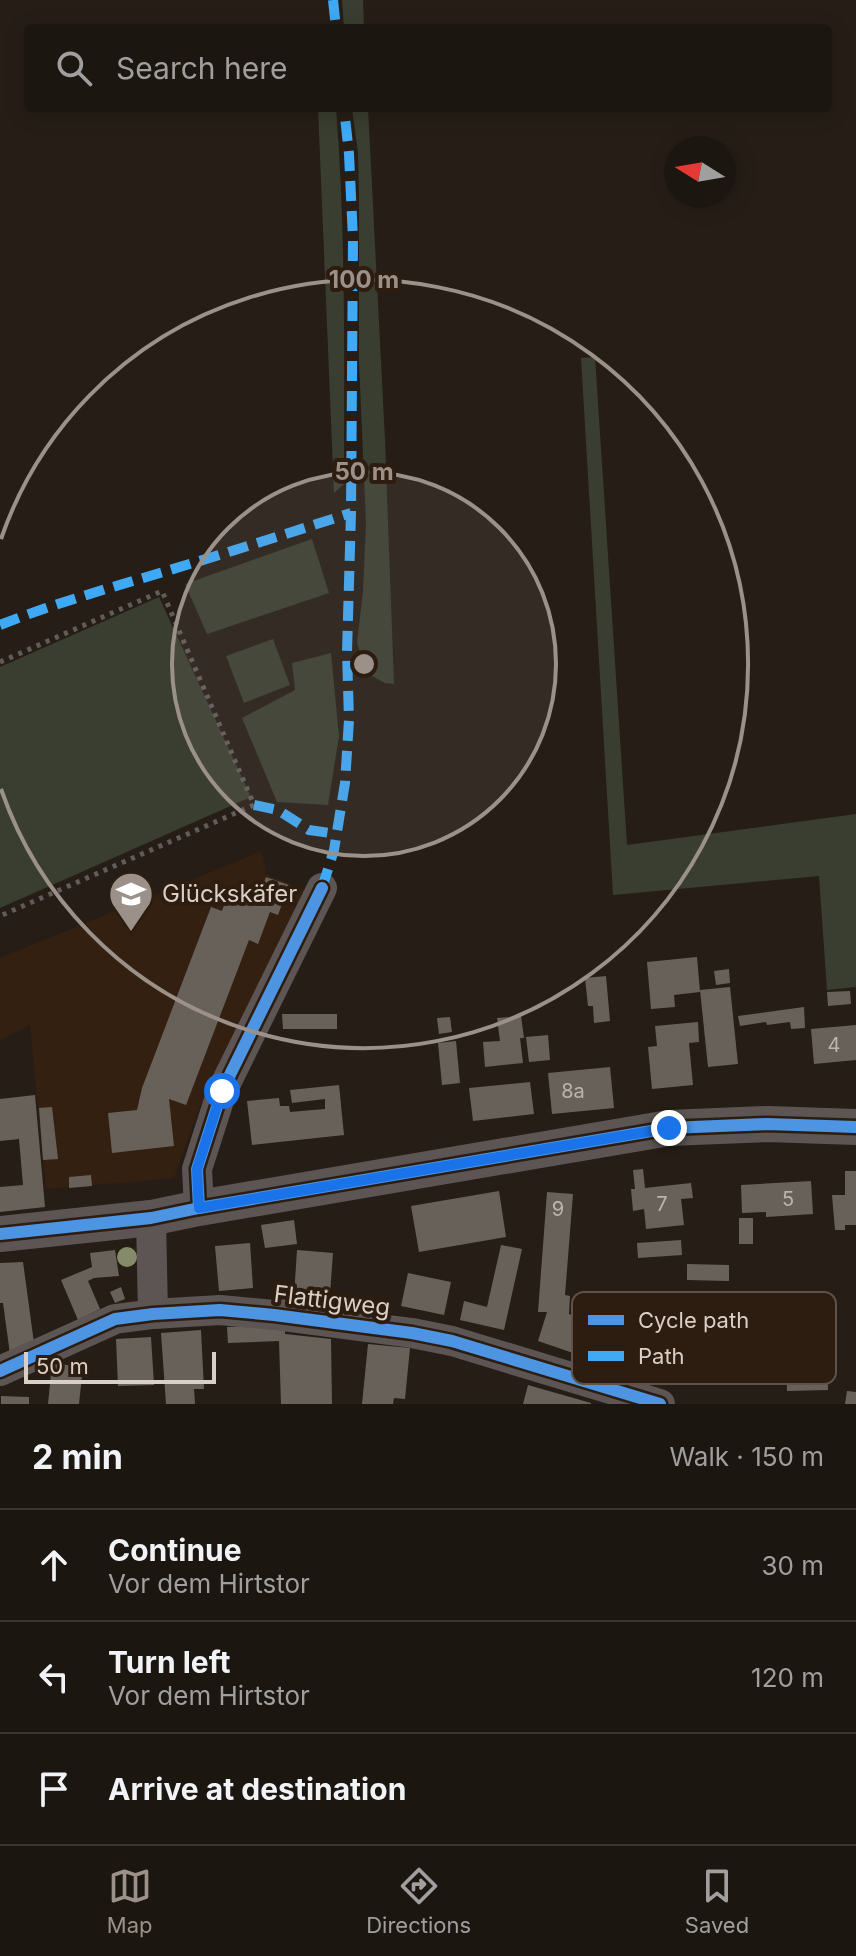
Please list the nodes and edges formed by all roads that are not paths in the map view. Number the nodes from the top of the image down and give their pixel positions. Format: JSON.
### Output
{"nodes":[{"id":1,"x":322,"y":888,"type":"dead end"},
{"id":2,"x":856,"y":1127,"type":"edge"},
{"id":3,"x":199,"y":1208,"type":"junction"},
{"id":4,"x":151,"y":1218,"type":"junction"},
{"id":5,"x":0,"y":1234,"type":"edge"},
{"id":6,"x":153,"y":1314,"type":"junction"},
{"id":7,"x":0,"y":1371,"type":"edge"},
{"id":8,"x":572,"y":1377,"type":"edge"},
{"id":9,"x":594,"y":1384,"type":"edge"},
{"id":10,"x":660,"y":1404,"type":"edge"}],
"edges":[{"from":1,"to":3,"type":"street"},
{"from":2,"to":3,"type":"street"},
{"from":3,"to":4,"type":"street"},
{"from":4,"to":5,"type":"street"},
{"from":4,"to":6,"type":"street"},
{"from":6,"to":7,"type":"street","name":"Flattigweg"},
{"from":6,"to":8,"type":"street","name":"Flattigweg"},
{"from":9,"to":10,"type":"street","name":"Flattigweg"}]}
